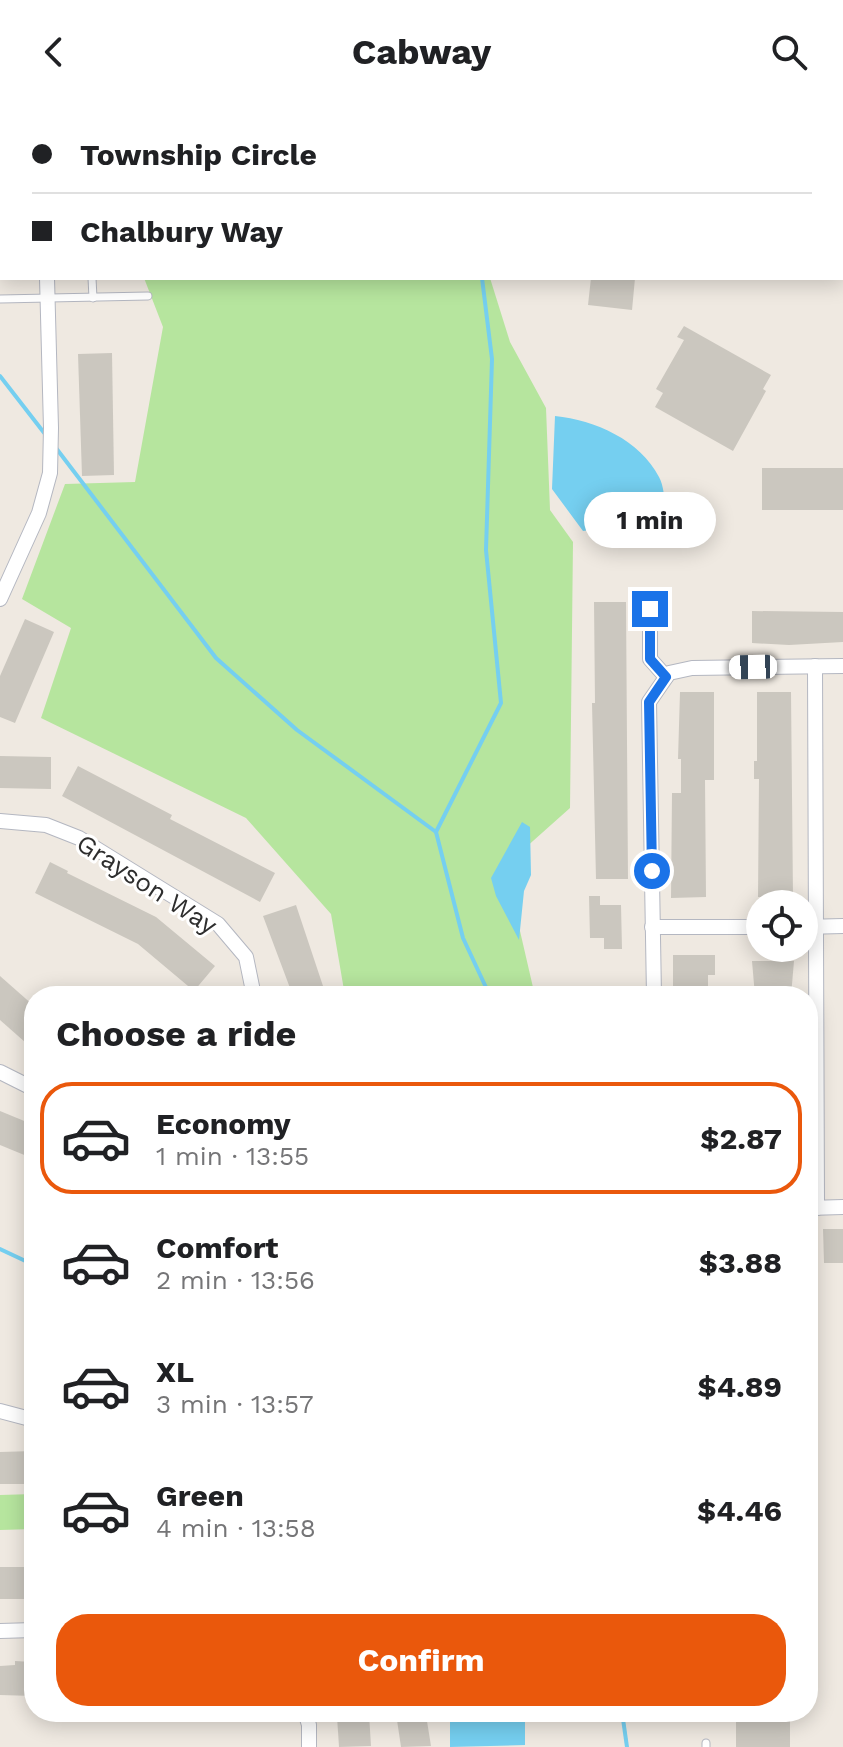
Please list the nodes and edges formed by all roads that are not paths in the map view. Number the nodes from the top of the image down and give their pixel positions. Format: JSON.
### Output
{"nodes":[{"id":1,"x":47,"y":280,"type":"edge"},
{"id":2,"x":92,"y":280,"type":"edge"},
{"id":3,"x":148,"y":296,"type":"dead end"},
{"id":4,"x":93,"y":298,"type":"junction"},
{"id":5,"x":0,"y":299,"type":"edge"},
{"id":6,"x":47,"y":299,"type":"junction"},
{"id":7,"x":0,"y":599,"type":"edge"},
{"id":8,"x":650,"y":609,"type":"dead end"},
{"id":9,"x":815,"y":666,"type":"junction"},
{"id":10,"x":843,"y":666,"type":"edge"},
{"id":11,"x":666,"y":677,"type":"junction"},
{"id":12,"x":0,"y":821,"type":"edge"},
{"id":13,"x":811,"y":890,"type":"edge"},
{"id":14,"x":818,"y":926,"type":"edge"},
{"id":15,"x":843,"y":926,"type":"edge"},
{"id":16,"x":652,"y":927,"type":"junction"},
{"id":17,"x":746,"y":927,"type":"edge"},
{"id":18,"x":810,"y":962,"type":"edge"},
{"id":19,"x":252,"y":986,"type":"edge"},
{"id":20,"x":654,"y":986,"type":"edge"},
{"id":21,"x":810,"y":986,"type":"edge"},
{"id":22,"x":0,"y":1072,"type":"edge"},
{"id":23,"x":24,"y":1084,"type":"edge"},
{"id":24,"x":843,"y":1207,"type":"edge"},
{"id":25,"x":818,"y":1208,"type":"edge"},
{"id":26,"x":0,"y":1411,"type":"edge"},
{"id":27,"x":24,"y":1417,"type":"edge"},
{"id":28,"x":24,"y":1630,"type":"edge"},
{"id":29,"x":0,"y":1631,"type":"edge"},
{"id":30,"x":308,"y":1722,"type":"edge"},
{"id":31,"x":309,"y":1747,"type":"edge"}],
"edges":[{"from":1,"to":6,"type":"street"},
{"from":2,"to":4,"type":"lane"},
{"from":3,"to":4,"type":"lane"},
{"from":4,"to":6,"type":"lane"},
{"from":5,"to":6,"type":"lane"},
{"from":6,"to":7,"type":"street"},
{"from":8,"to":11,"type":"street"},
{"from":9,"to":10,"type":"street"},
{"from":9,"to":11,"type":"street"},
{"from":9,"to":13,"type":"street"},
{"from":11,"to":16,"type":"street"},
{"from":12,"to":19,"type":"street","name":"Grayson Way"},
{"from":14,"to":15,"type":"street"},
{"from":16,"to":17,"type":"street"},
{"from":16,"to":20,"type":"street"},
{"from":18,"to":21,"type":"street"},
{"from":22,"to":23,"type":"street"},
{"from":24,"to":25,"type":"street"},
{"from":26,"to":27,"type":"street"},
{"from":28,"to":29,"type":"street"},
{"from":30,"to":31,"type":"street"}]}
